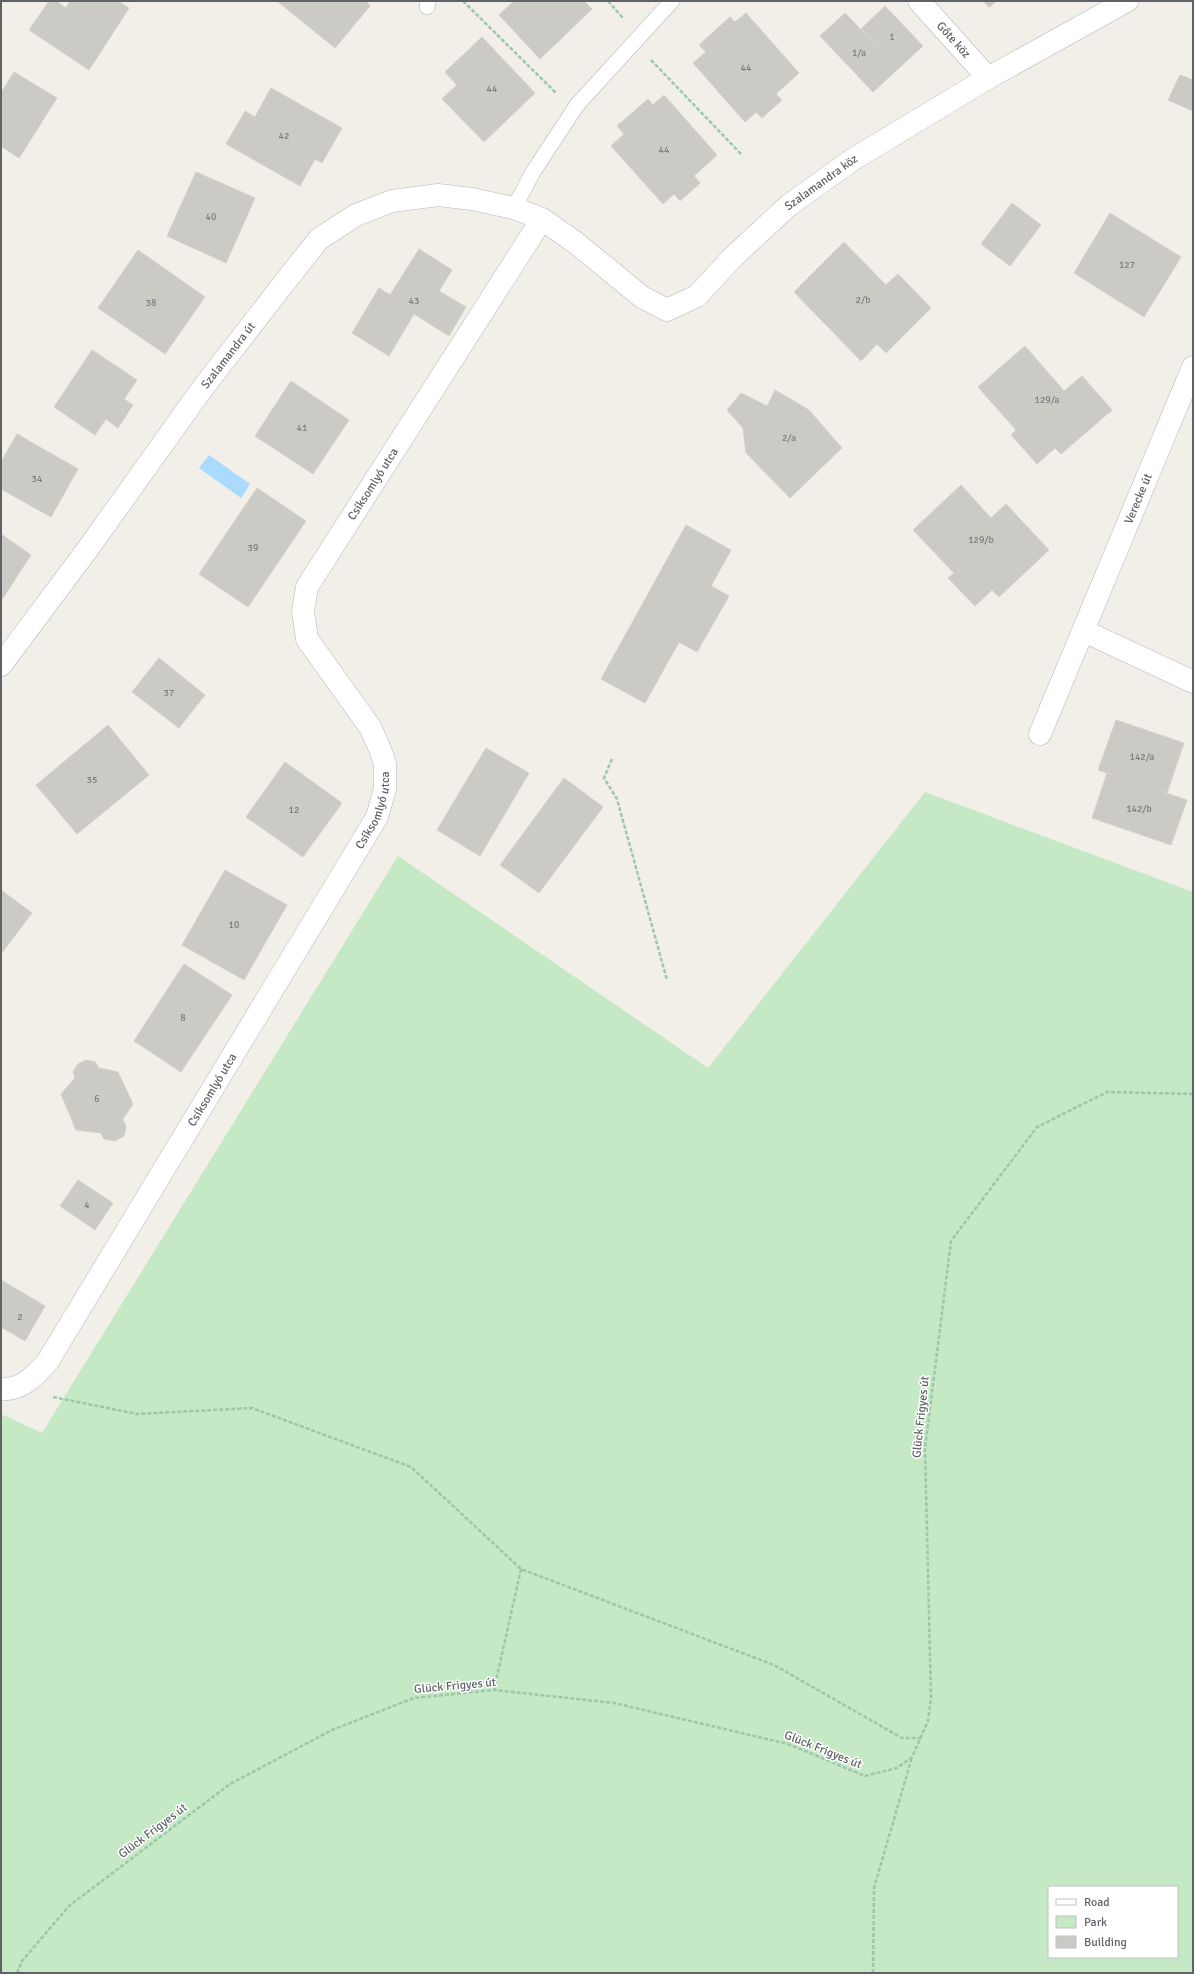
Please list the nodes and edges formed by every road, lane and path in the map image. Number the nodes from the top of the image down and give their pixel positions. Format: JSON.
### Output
{"nodes":[{"id":1,"x":464,"y":1,"type":"edge"},
{"id":2,"x":672,"y":1,"type":"edge"},
{"id":3,"x":919,"y":1,"type":"edge"},
{"id":4,"x":1127,"y":1,"type":"edge"},
{"id":5,"x":634,"y":43,"type":"junction"},
{"id":6,"x":988,"y":78,"type":"junction"},
{"id":7,"x":573,"y":110,"type":"junction"},
{"id":8,"x":741,"y":154,"type":"dead end"},
{"id":9,"x":514,"y":208,"type":"junction"},
{"id":10,"x":542,"y":219,"type":"junction"},
{"id":11,"x":1193,"y":366,"type":"edge"},
{"id":12,"x":1084,"y":631,"type":"junction"},
{"id":13,"x":1,"y":665,"type":"edge"},
{"id":14,"x":1193,"y":682,"type":"edge"},
{"id":15,"x":1040,"y":734,"type":"dead end"},
{"id":16,"x":612,"y":759,"type":"dead end"},
{"id":17,"x":668,"y":980,"type":"dead end"},
{"id":18,"x":1193,"y":1094,"type":"edge"},
{"id":19,"x":7,"y":1389,"type":"edge"},
{"id":20,"x":522,"y":1569,"type":"junction"},
{"id":21,"x":494,"y":1690,"type":"junction"},
{"id":22,"x":922,"y":1738,"type":"junction"},
{"id":23,"x":912,"y":1757,"type":"junction"},
{"id":24,"x":17,"y":1973,"type":"edge"},
{"id":25,"x":872,"y":1973,"type":"edge"}],
"edges":[{"from":1,"to":7,"type":"path"},
{"from":2,"to":5,"type":"lane"},
{"from":3,"to":6,"type":"street","name":"Gőte köz"},
{"from":4,"to":6,"type":"street","name":"Szalamandra köz"},
{"from":5,"to":7,"type":"lane"},
{"from":5,"to":8,"type":"path"},
{"from":6,"to":10,"type":"street","name":"Szalamandra köz"},
{"from":7,"to":9,"type":"lane"},
{"from":9,"to":10,"type":"street","name":"Szalamandra út"},
{"from":9,"to":13,"type":"street","name":"Szalamandra út"},
{"from":10,"to":19,"type":"street","name":"Csíksomlyó utca"},
{"from":11,"to":12,"type":"street","name":"Verecke út"},
{"from":12,"to":14,"type":"street"},
{"from":12,"to":15,"type":"street","name":"Verecke út"},
{"from":16,"to":17,"type":"path"},
{"from":18,"to":22,"type":"path","name":"Glück Frigyes út"},
{"from":19,"to":20,"type":"path"},
{"from":20,"to":21,"type":"path"},
{"from":20,"to":22,"type":"path"},
{"from":21,"to":23,"type":"path","name":"Glück Frigyes út"},
{"from":21,"to":24,"type":"path","name":"Glück Frigyes út"},
{"from":22,"to":23,"type":"path","name":"Glück Frigyes út"},
{"from":23,"to":25,"type":"path"}]}
